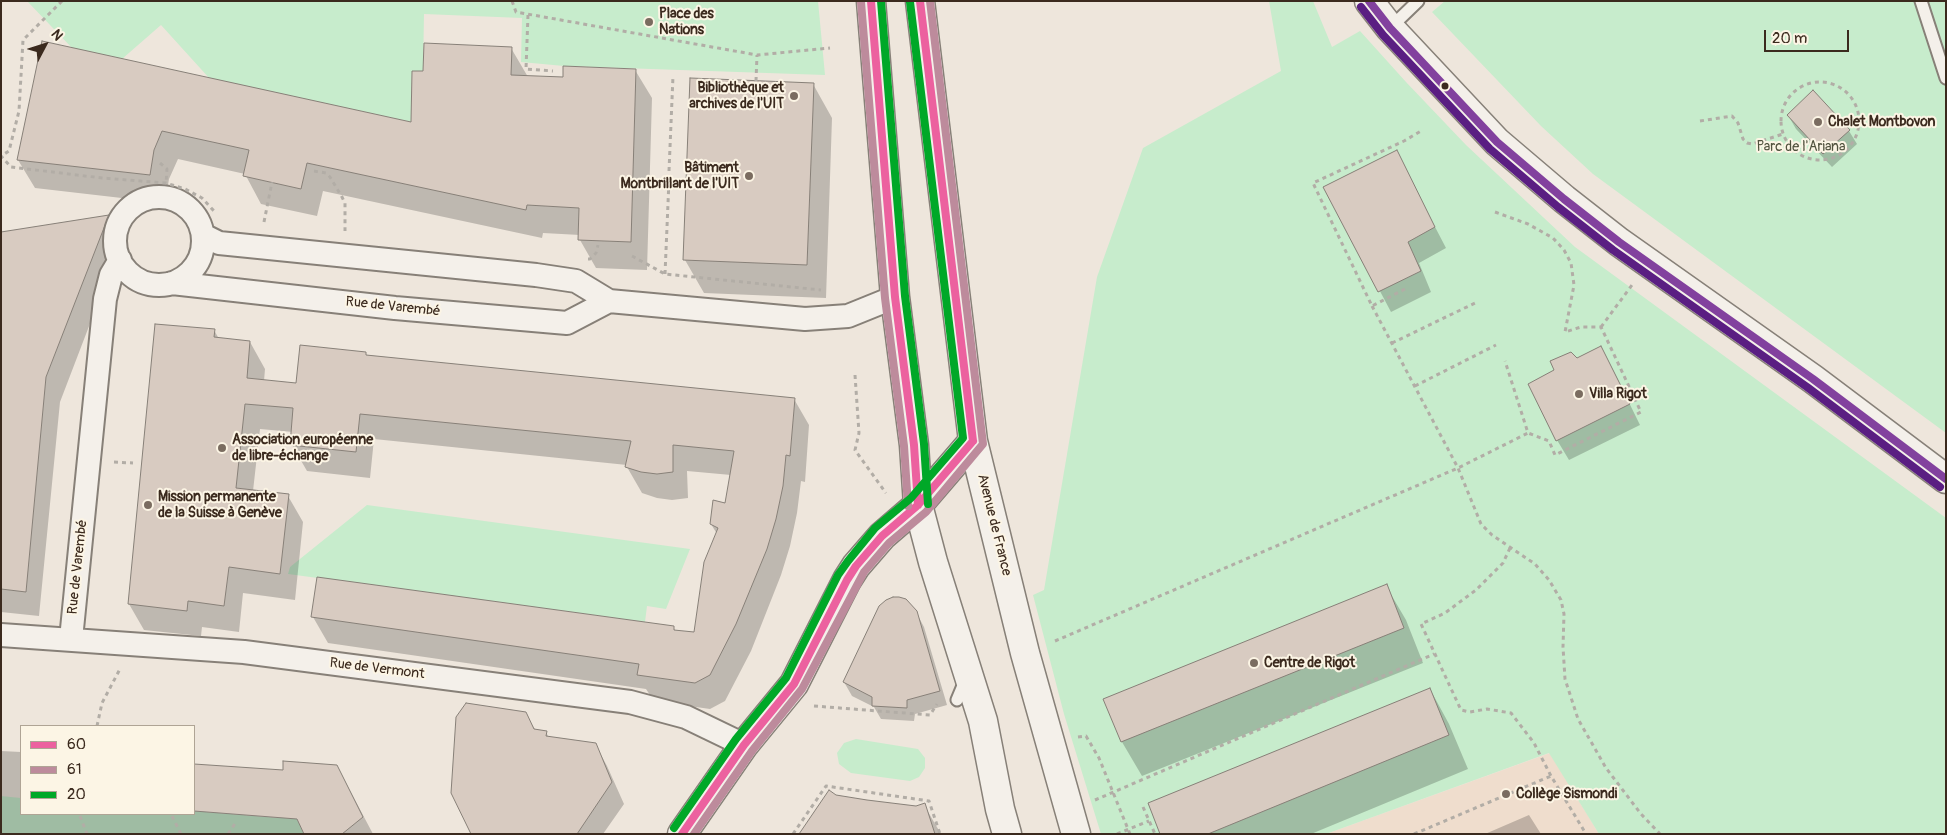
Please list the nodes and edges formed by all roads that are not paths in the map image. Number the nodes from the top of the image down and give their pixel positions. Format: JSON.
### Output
{"nodes":[{"id":1,"x":871,"y":1,"type":"edge"},
{"id":2,"x":920,"y":1,"type":"edge"},
{"id":3,"x":1369,"y":1,"type":"edge"},
{"id":4,"x":1418,"y":1,"type":"edge"},
{"id":5,"x":1921,"y":1,"type":"edge"},
{"id":6,"x":1390,"y":28,"type":"junction"},
{"id":7,"x":1946,"y":78,"type":"edge"},
{"id":8,"x":203,"y":235,"type":"junction"},
{"id":9,"x":120,"y":260,"type":"junction"},
{"id":10,"x":172,"y":283,"type":"junction"},
{"id":11,"x":894,"y":297,"type":"junction"},
{"id":12,"x":609,"y":301,"type":"junction"},
{"id":13,"x":973,"y":441,"type":"junction"},
{"id":14,"x":1946,"y":479,"type":"edge"},
{"id":15,"x":918,"y":505,"type":"junction"},
{"id":16,"x":1,"y":635,"type":"edge"},
{"id":17,"x":71,"y":639,"type":"junction"},
{"id":18,"x":968,"y":675,"type":"junction"},
{"id":19,"x":957,"y":700,"type":"dead end"},
{"id":20,"x":744,"y":745,"type":"junction"},
{"id":21,"x":682,"y":834,"type":"edge"},
{"id":22,"x":1007,"y":834,"type":"edge"},
{"id":23,"x":1076,"y":834,"type":"edge"}],
"edges":[{"from":1,"to":11,"type":"main road"},
{"from":2,"to":13,"type":"main road","name":"Avenue de France"},
{"from":3,"to":6,"type":"main road"},
{"from":4,"to":6,"type":"lane"},
{"from":5,"to":7,"type":"lane"},
{"from":6,"to":14,"type":"main road"},
{"from":8,"to":9,"type":"street"},
{"from":8,"to":10,"type":"street"},
{"from":8,"to":12,"type":"street"},
{"from":9,"to":10,"type":"street"},
{"from":9,"to":17,"type":"street","name":"Rue de Varembé"},
{"from":10,"to":12,"type":"street","name":"Rue de Varembé"},
{"from":11,"to":12,"type":"street"},
{"from":11,"to":15,"type":"main road"},
{"from":13,"to":15,"type":"main road"},
{"from":13,"to":23,"type":"main road","name":"Avenue de France"},
{"from":15,"to":18,"type":"main road"},
{"from":15,"to":20,"type":"main road"},
{"from":16,"to":17,"type":"street","name":"Rue de Vermont"},
{"from":17,"to":20,"type":"street","name":"Rue de Vermont"},
{"from":18,"to":19,"type":"lane"},
{"from":18,"to":22,"type":"main road"},
{"from":20,"to":21,"type":"main road"}]}
